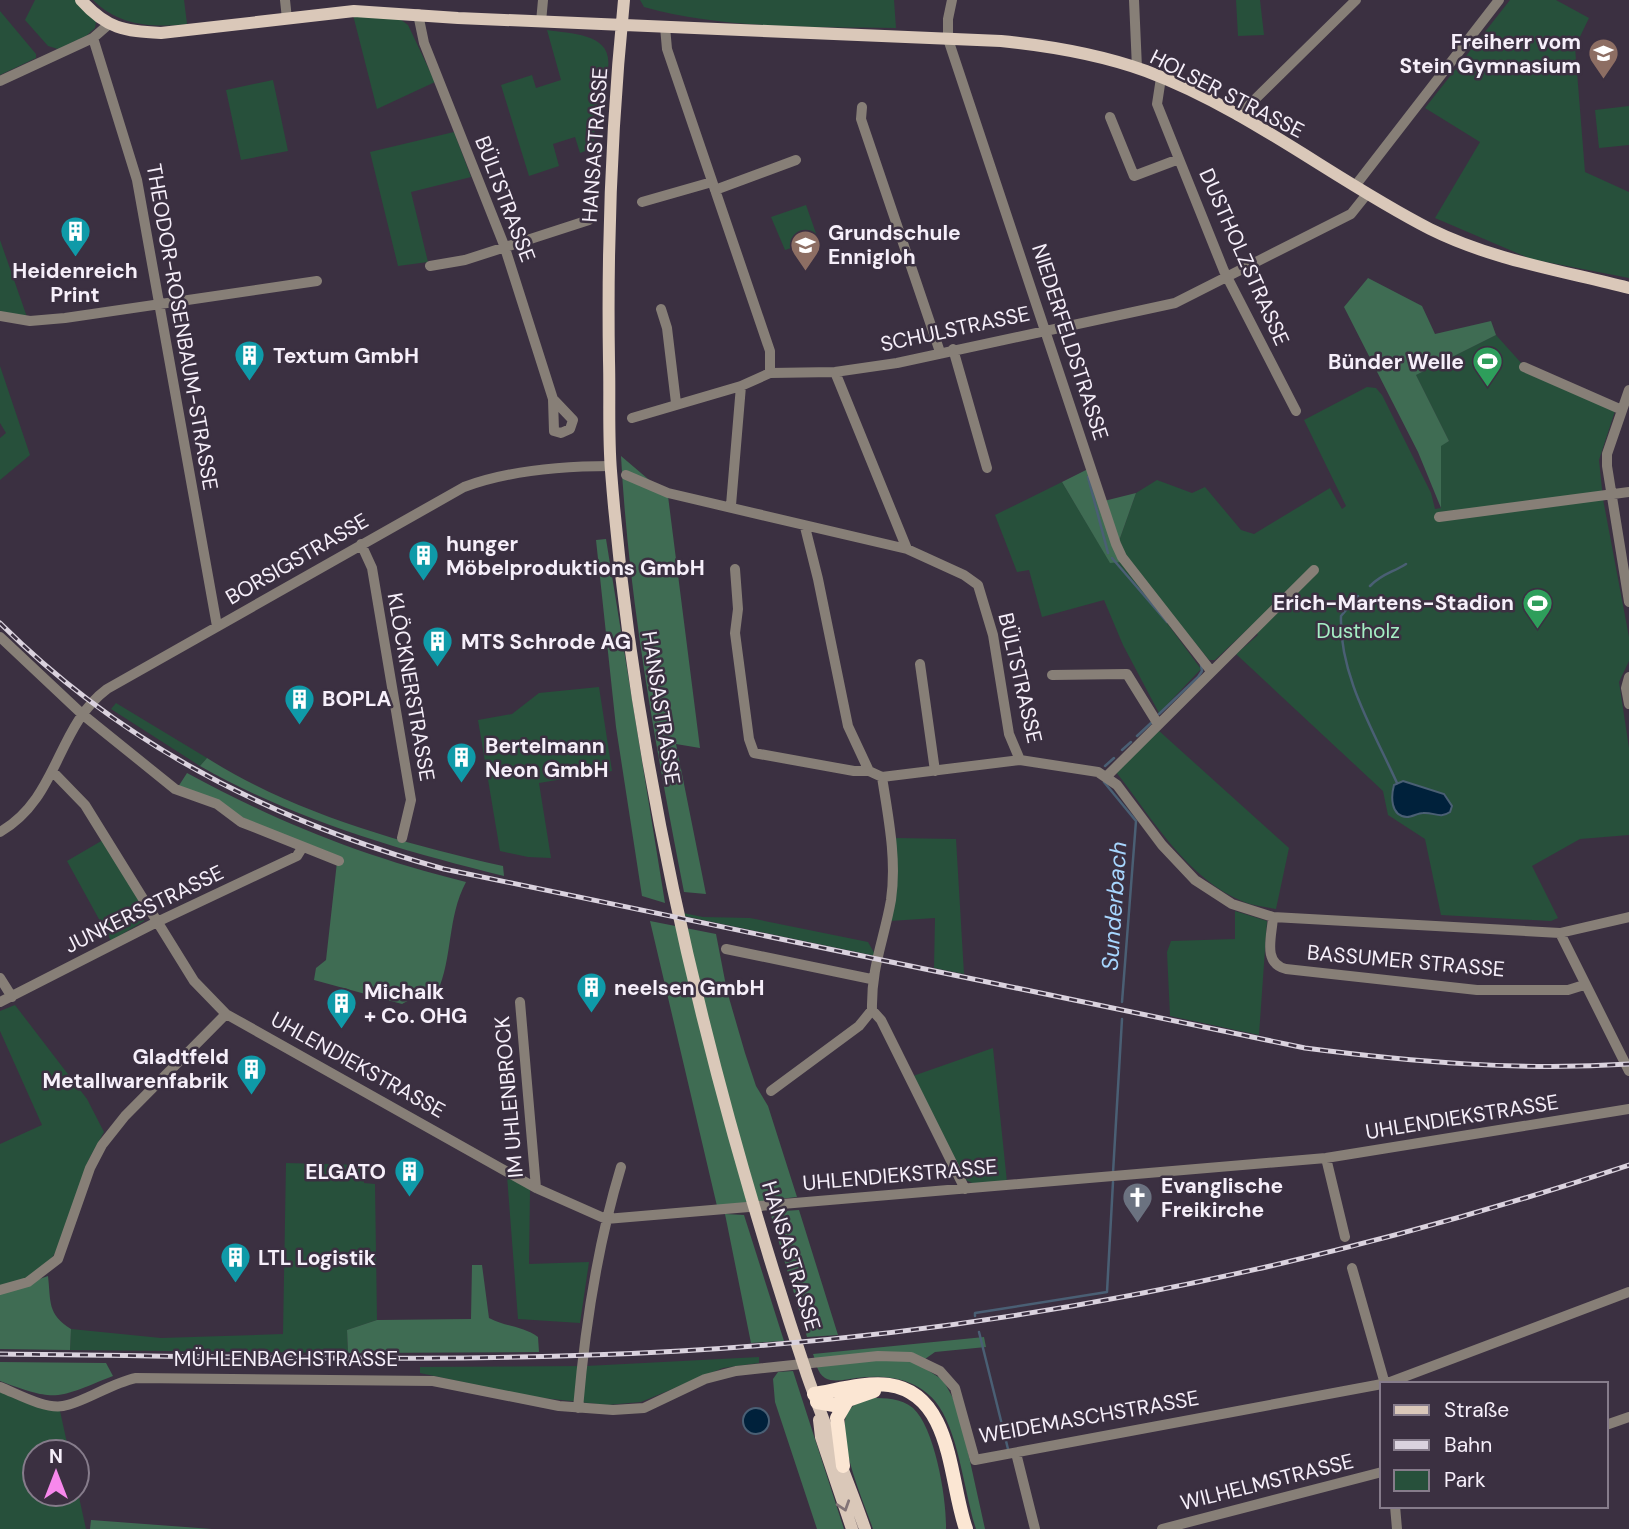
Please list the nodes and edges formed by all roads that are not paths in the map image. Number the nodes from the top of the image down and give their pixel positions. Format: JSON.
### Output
{"nodes":[{"id":1,"x":81,"y":0,"type":"edge"},
{"id":2,"x":285,"y":0,"type":"edge"},
{"id":3,"x":543,"y":0,"type":"edge"},
{"id":4,"x":624,"y":0,"type":"edge"},
{"id":5,"x":951,"y":0,"type":"edge"},
{"id":6,"x":1134,"y":0,"type":"edge"},
{"id":7,"x":1356,"y":0,"type":"edge"},
{"id":8,"x":1499,"y":0,"type":"edge"},
{"id":9,"x":418,"y":14,"type":"junction"},
{"id":10,"x":287,"y":19,"type":"junction"},
{"id":11,"x":541,"y":22,"type":"junction"},
{"id":12,"x":622,"y":24,"type":"junction"},
{"id":13,"x":108,"y":25,"type":"junction"},
{"id":14,"x":665,"y":27,"type":"junction"},
{"id":15,"x":93,"y":38,"type":"junction"},
{"id":16,"x":948,"y":39,"type":"junction"},
{"id":17,"x":1137,"y":68,"type":"junction"},
{"id":18,"x":1161,"y":78,"type":"junction"},
{"id":19,"x":0,"y":81,"type":"edge"},
{"id":20,"x":862,"y":107,"type":"dead end"},
{"id":21,"x":1238,"y":116,"type":"junction"},
{"id":22,"x":1110,"y":117,"type":"dead end"},
{"id":23,"x":1179,"y":159,"type":"junction"},
{"id":24,"x":796,"y":160,"type":"dead end"},
{"id":25,"x":714,"y":186,"type":"junction"},
{"id":26,"x":1355,"y":186,"type":"junction"},
{"id":27,"x":1367,"y":194,"type":"junction"},
{"id":28,"x":642,"y":202,"type":"dead end"},
{"id":29,"x":589,"y":220,"type":"dead end"},
{"id":30,"x":504,"y":245,"type":"junction"},
{"id":31,"x":430,"y":266,"type":"dead end"},
{"id":32,"x":1227,"y":277,"type":"junction"},
{"id":33,"x":317,"y":281,"type":"dead end"},
{"id":34,"x":1629,"y":288,"type":"edge"},
{"id":35,"x":160,"y":306,"type":"junction"},
{"id":36,"x":661,"y":309,"type":"dead end"},
{"id":37,"x":0,"y":316,"type":"edge"},
{"id":38,"x":1045,"y":329,"type":"junction"},
{"id":39,"x":953,"y":349,"type":"junction"},
{"id":40,"x":940,"y":352,"type":"junction"},
{"id":41,"x":1524,"y":367,"type":"dead end"},
{"id":42,"x":835,"y":372,"type":"junction"},
{"id":43,"x":770,"y":373,"type":"junction"},
{"id":44,"x":746,"y":383,"type":"junction"},
{"id":45,"x":1629,"y":390,"type":"edge"},
{"id":46,"x":552,"y":399,"type":"dead end"},
{"id":47,"x":676,"y":403,"type":"junction"},
{"id":48,"x":1622,"y":410,"type":"junction"},
{"id":49,"x":1296,"y":411,"type":"dead end"},
{"id":50,"x":632,"y":418,"type":"dead end"},
{"id":51,"x":611,"y":466,"type":"junction"},
{"id":52,"x":987,"y":468,"type":"dead end"},
{"id":53,"x":626,"y":475,"type":"dead end"},
{"id":54,"x":1629,"y":492,"type":"edge"},
{"id":55,"x":1611,"y":494,"type":"junction"},
{"id":56,"x":731,"y":505,"type":"junction"},
{"id":57,"x":1439,"y":517,"type":"dead end"},
{"id":58,"x":805,"y":527,"type":"junction"},
{"id":59,"x":361,"y":544,"type":"junction"},
{"id":60,"x":907,"y":549,"type":"junction"},
{"id":61,"x":735,"y":569,"type":"dead end"},
{"id":62,"x":1314,"y":570,"type":"dead end"},
{"id":63,"x":1629,"y":602,"type":"edge"},
{"id":64,"x":217,"y":626,"type":"junction"},
{"id":65,"x":0,"y":638,"type":"edge"},
{"id":66,"x":920,"y":664,"type":"dead end"},
{"id":67,"x":1211,"y":671,"type":"junction"},
{"id":68,"x":1052,"y":676,"type":"dead end"},
{"id":69,"x":1629,"y":677,"type":"edge"},
{"id":70,"x":1629,"y":704,"type":"edge"},
{"id":71,"x":82,"y":715,"type":"junction"},
{"id":72,"x":1158,"y":724,"type":"junction"},
{"id":73,"x":1020,"y":760,"type":"junction"},
{"id":74,"x":869,"y":771,"type":"junction"},
{"id":75,"x":935,"y":771,"type":"junction"},
{"id":76,"x":53,"y":772,"type":"junction"},
{"id":77,"x":1107,"y":775,"type":"junction"},
{"id":78,"x":882,"y":777,"type":"junction"},
{"id":79,"x":0,"y":832,"type":"edge"},
{"id":80,"x":402,"y":838,"type":"dead end"},
{"id":81,"x":302,"y":848,"type":"junction"},
{"id":82,"x":339,"y":861,"type":"dead end"},
{"id":83,"x":1273,"y":917,"type":"junction"},
{"id":84,"x":1629,"y":917,"type":"edge"},
{"id":85,"x":157,"y":922,"type":"junction"},
{"id":86,"x":1560,"y":933,"type":"junction"},
{"id":87,"x":726,"y":949,"type":"dead end"},
{"id":88,"x":0,"y":978,"type":"edge"},
{"id":89,"x":872,"y":979,"type":"junction"},
{"id":90,"x":1584,"y":985,"type":"junction"},
{"id":91,"x":12,"y":997,"type":"junction"},
{"id":92,"x":0,"y":1002,"type":"edge"},
{"id":93,"x":520,"y":1002,"type":"dead end"},
{"id":94,"x":872,"y":1010,"type":"junction"},
{"id":95,"x":226,"y":1014,"type":"junction"},
{"id":96,"x":1629,"y":1071,"type":"edge"},
{"id":97,"x":772,"y":1091,"type":"dead end"},
{"id":98,"x":1629,"y":1109,"type":"edge"},
{"id":99,"x":1326,"y":1158,"type":"junction"},
{"id":100,"x":621,"y":1167,"type":"dead end"},
{"id":101,"x":537,"y":1188,"type":"junction"},
{"id":102,"x":965,"y":1189,"type":"junction"},
{"id":103,"x":606,"y":1219,"type":"junction"},
{"id":104,"x":1345,"y":1237,"type":"dead end"},
{"id":105,"x":1352,"y":1269,"type":"dead end"},
{"id":106,"x":0,"y":1290,"type":"edge"},
{"id":107,"x":1629,"y":1292,"type":"edge"},
{"id":108,"x":1383,"y":1382,"type":"edge"},
{"id":109,"x":1389,"y":1382,"type":"edge"},
{"id":110,"x":1380,"y":1385,"type":"edge"},
{"id":111,"x":0,"y":1387,"type":"edge"},
{"id":112,"x":815,"y":1398,"type":"junction"},
{"id":113,"x":847,"y":1401,"type":"junction"},
{"id":114,"x":578,"y":1408,"type":"junction"},
{"id":115,"x":1629,"y":1417,"type":"edge"},
{"id":116,"x":1608,"y":1424,"type":"edge"},
{"id":117,"x":1016,"y":1453,"type":"junction"},
{"id":118,"x":843,"y":1466,"type":"junction"},
{"id":119,"x":1380,"y":1473,"type":"edge"},
{"id":120,"x":1395,"y":1508,"type":"edge"},
{"id":121,"x":852,"y":1529,"type":"edge"},
{"id":122,"x":865,"y":1529,"type":"edge"},
{"id":123,"x":953,"y":1529,"type":"edge"},
{"id":124,"x":966,"y":1529,"type":"edge"},
{"id":125,"x":1035,"y":1529,"type":"edge"},
{"id":126,"x":1162,"y":1529,"type":"edge"},
{"id":127,"x":1398,"y":1529,"type":"edge"}],
"edges":[{"from":1,"to":13,"type":"main road"},
{"from":2,"to":10,"type":"street"},
{"from":3,"to":11,"type":"street"},
{"from":4,"to":12,"type":"main road","name":"HANSASTRASSE"},
{"from":5,"to":16,"type":"street","name":"NIEDERFELDSTRASSE"},
{"from":6,"to":17,"type":"street"},
{"from":7,"to":21,"type":"street"},
{"from":8,"to":26,"type":"street"},
{"from":9,"to":10,"type":"main road","name":"HOLSER STRASSE"},
{"from":9,"to":11,"type":"main road","name":"HOLSER STRASSE"},
{"from":9,"to":30,"type":"street","name":"BÜLTSTRASSE"},
{"from":10,"to":13,"type":"main road","name":"HOLSER STRASSE"},
{"from":11,"to":12,"type":"main road","name":"HOLSER STRASSE"},
{"from":12,"to":14,"type":"main road","name":"HOLSER STRASSE"},
{"from":12,"to":51,"type":"main road","name":"HANSASTRASSE"},
{"from":13,"to":15,"type":"street"},
{"from":14,"to":16,"type":"main road","name":"HOLSER STRASSE"},
{"from":14,"to":25,"type":"street"},
{"from":15,"to":19,"type":"street"},
{"from":15,"to":35,"type":"street","name":"THEODOR-ROSENBAUM-STRASSE"},
{"from":16,"to":17,"type":"main road","name":"HOLSER STRASSE"},
{"from":16,"to":38,"type":"street","name":"NIEDERFELDSTRASSE"},
{"from":17,"to":18,"type":"main road","name":"HOLSER STRASSE"},
{"from":18,"to":21,"type":"main road","name":"HOLSER STRASSE"},
{"from":18,"to":23,"type":"street","name":"DUSTHOLZSTRASSE"},
{"from":20,"to":40,"type":"street"},
{"from":21,"to":26,"type":"main road","name":"HOLSER STRASSE"},
{"from":22,"to":23,"type":"street"},
{"from":23,"to":32,"type":"street","name":"DUSTHOLZSTRASSE"},
{"from":24,"to":25,"type":"street"},
{"from":25,"to":28,"type":"street"},
{"from":25,"to":43,"type":"street"},
{"from":26,"to":27,"type":"main road","name":"HOLSER STRASSE"},
{"from":27,"to":32,"type":"street","name":"SCHULSTRASSE"},
{"from":27,"to":34,"type":"main road","name":"HOLSER STRASSE"},
{"from":29,"to":30,"type":"street"},
{"from":30,"to":31,"type":"street"},
{"from":30,"to":46,"type":"street","name":"BÜLTSTRASSE"},
{"from":32,"to":38,"type":"street","name":"SCHULSTRASSE"},
{"from":32,"to":49,"type":"street","name":"DUSTHOLZSTRASSE"},
{"from":33,"to":35,"type":"street"},
{"from":35,"to":37,"type":"street"},
{"from":35,"to":64,"type":"street","name":"THEODOR-ROSENBAUM-STRASSE"},
{"from":36,"to":47,"type":"street"},
{"from":38,"to":39,"type":"street","name":"SCHULSTRASSE"},
{"from":38,"to":67,"type":"street","name":"NIEDERFELDSTRASSE"},
{"from":39,"to":40,"type":"street","name":"SCHULSTRASSE"},
{"from":39,"to":52,"type":"street"},
{"from":40,"to":42,"type":"street","name":"SCHULSTRASSE"},
{"from":41,"to":48,"type":"street"},
{"from":42,"to":43,"type":"street","name":"SCHULSTRASSE"},
{"from":42,"to":60,"type":"street"},
{"from":43,"to":44,"type":"street","name":"SCHULSTRASSE"},
{"from":44,"to":47,"type":"street","name":"SCHULSTRASSE"},
{"from":44,"to":56,"type":"street"},
{"from":45,"to":48,"type":"street"},
{"from":47,"to":50,"type":"street","name":"SCHULSTRASSE"},
{"from":48,"to":55,"type":"street"},
{"from":51,"to":59,"type":"street","name":"BORSIGSTRASSE"},
{"from":51,"to":112,"type":"main road","name":"HANSASTRASSE"},
{"from":53,"to":56,"type":"street","name":"BÜLTSTRASSE"},
{"from":54,"to":55,"type":"street"},
{"from":55,"to":57,"type":"street"},
{"from":55,"to":63,"type":"street"},
{"from":56,"to":58,"type":"street","name":"BÜLTSTRASSE"},
{"from":58,"to":60,"type":"street","name":"BÜLTSTRASSE"},
{"from":58,"to":74,"type":"street"},
{"from":59,"to":64,"type":"street","name":"BORSIGSTRASSE"},
{"from":59,"to":80,"type":"street","name":"KLÖCKNERSTRASSE"},
{"from":60,"to":73,"type":"street","name":"BÜLTSTRASSE"},
{"from":61,"to":74,"type":"street"},
{"from":62,"to":67,"type":"street"},
{"from":64,"to":71,"type":"street","name":"BORSIGSTRASSE"},
{"from":65,"to":71,"type":"street"},
{"from":66,"to":75,"type":"street"},
{"from":67,"to":72,"type":"street"},
{"from":68,"to":72,"type":"street"},
{"from":69,"to":70,"type":"street"},
{"from":71,"to":76,"type":"street","name":"BORSIGSTRASSE"},
{"from":71,"to":81,"type":"street"},
{"from":72,"to":77,"type":"street"},
{"from":73,"to":75,"type":"street"},
{"from":73,"to":77,"type":"street","name":"BÜLTSTRASSE"},
{"from":74,"to":78,"type":"street"},
{"from":75,"to":78,"type":"street"},
{"from":76,"to":79,"type":"street","name":"BORSIGSTRASSE"},
{"from":76,"to":85,"type":"street","name":"UHLENDIEKSTRASSE"},
{"from":77,"to":83,"type":"street"},
{"from":78,"to":89,"type":"street"},
{"from":81,"to":82,"type":"street"},
{"from":81,"to":85,"type":"street","name":"JUNKERSSTRASSE"},
{"from":83,"to":86,"type":"street"},
{"from":83,"to":90,"type":"street","name":"BASSUMER STRASSE"},
{"from":84,"to":86,"type":"street"},
{"from":85,"to":91,"type":"street","name":"JUNKERSSTRASSE"},
{"from":85,"to":95,"type":"street","name":"UHLENDIEKSTRASSE"},
{"from":86,"to":90,"type":"street"},
{"from":87,"to":89,"type":"street"},
{"from":88,"to":91,"type":"street"},
{"from":89,"to":94,"type":"street"},
{"from":90,"to":96,"type":"street"},
{"from":91,"to":92,"type":"street","name":"JUNKERSSTRASSE"},
{"from":93,"to":101,"type":"street","name":"IM UHLENBROCK"},
{"from":94,"to":97,"type":"street"},
{"from":94,"to":102,"type":"street"},
{"from":95,"to":101,"type":"street","name":"UHLENDIEKSTRASSE"},
{"from":95,"to":106,"type":"street"},
{"from":98,"to":99,"type":"street","name":"UHLENDIEKSTRASSE"},
{"from":99,"to":102,"type":"street","name":"UHLENDIEKSTRASSE"},
{"from":99,"to":104,"type":"street"},
{"from":100,"to":103,"type":"street"},
{"from":101,"to":103,"type":"street","name":"UHLENDIEKSTRASSE"},
{"from":102,"to":103,"type":"street","name":"UHLENDIEKSTRASSE"},
{"from":103,"to":114,"type":"street"},
{"from":105,"to":108,"type":"street"},
{"from":107,"to":109,"type":"street","name":"WEIDEMASCHSTRASSE"},
{"from":110,"to":117,"type":"street","name":"WEIDEMASCHSTRASSE"},
{"from":111,"to":114,"type":"street","name":"MÜHLENBACHSTRASSE"},
{"from":112,"to":113,"type":"highway"},
{"from":112,"to":118,"type":"main road","name":"HANSASTRASSE"},
{"from":112,"to":121,"type":"main road","name":"HANSASTRASSE","one_way":true},
{"from":112,"to":124,"type":"highway"},
{"from":113,"to":118,"type":"highway"},
{"from":113,"to":123,"type":"highway"},
{"from":114,"to":117,"type":"street","name":"WEIDEMASCHSTRASSE"},
{"from":115,"to":116,"type":"street"},
{"from":117,"to":125,"type":"street"},
{"from":118,"to":122,"type":"main road","name":"HANSASTRASSE"},
{"from":119,"to":126,"type":"street","name":"WILHELMSTRASSE"},
{"from":120,"to":127,"type":"street"}]}
